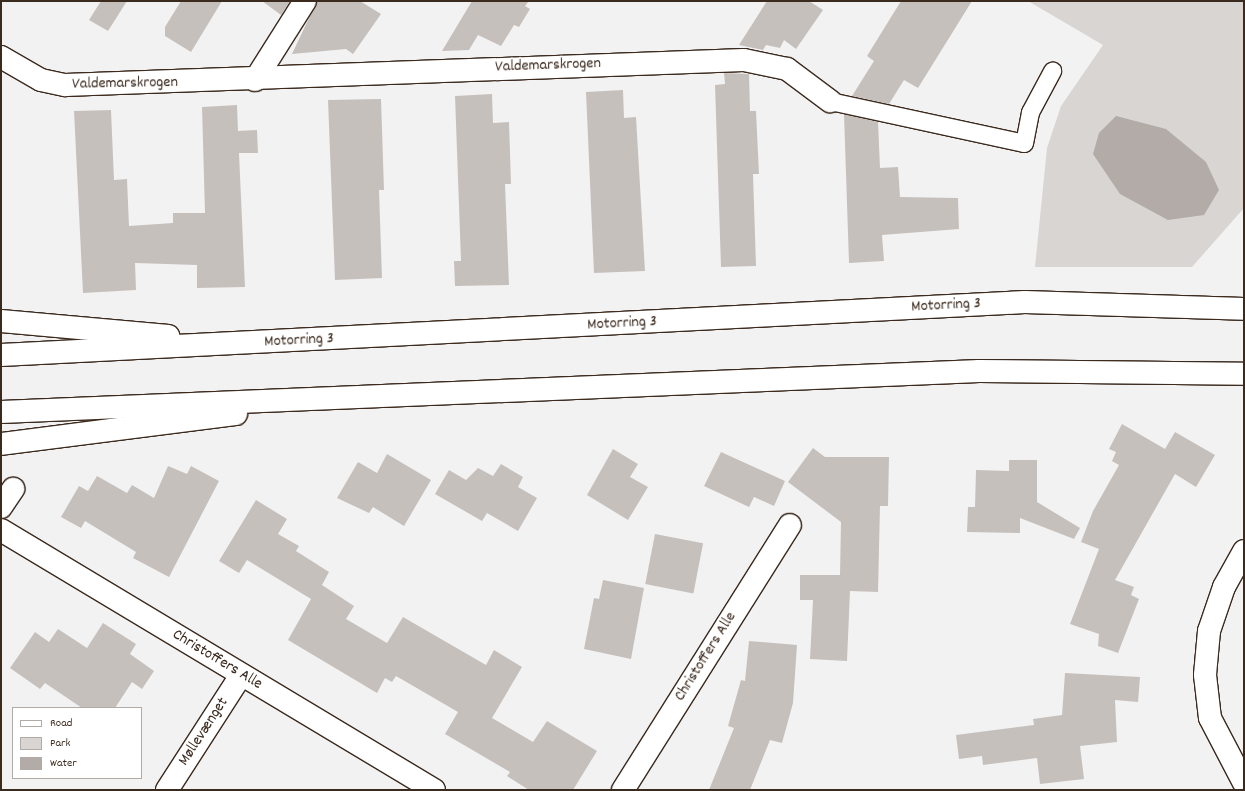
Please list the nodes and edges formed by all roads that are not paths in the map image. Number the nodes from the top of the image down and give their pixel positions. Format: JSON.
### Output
{"nodes":[{"id":1,"x":305,"y":1,"type":"edge"},
{"id":2,"x":1,"y":57,"type":"edge"},
{"id":3,"x":1052,"y":71,"type":"dead end"},
{"id":4,"x":255,"y":80,"type":"junction"},
{"id":5,"x":830,"y":101,"type":"joint"},
{"id":6,"x":1244,"y":309,"type":"edge"},
{"id":7,"x":1,"y":320,"type":"edge"},
{"id":8,"x":248,"y":344,"type":"junction"},
{"id":9,"x":1,"y":355,"type":"edge"},
{"id":10,"x":1244,"y":374,"type":"edge"},
{"id":11,"x":363,"y":396,"type":"junction"},
{"id":12,"x":1,"y":412,"type":"edge"},
{"id":13,"x":1,"y":444,"type":"edge"},
{"id":14,"x":13,"y":489,"type":"dead end"},
{"id":15,"x":1,"y":507,"type":"edge"},
{"id":16,"x":790,"y":525,"type":"dead end"},
{"id":17,"x":1,"y":530,"type":"edge"},
{"id":18,"x":1244,"y":551,"type":"edge"},
{"id":19,"x":241,"y":675,"type":"junction"},
{"id":20,"x":1244,"y":784,"type":"edge"},
{"id":21,"x":167,"y":790,"type":"edge"},
{"id":22,"x":434,"y":790,"type":"edge"},
{"id":23,"x":623,"y":790,"type":"edge"}],
"edges":[{"from":1,"to":4,"type":"main road"},
{"from":2,"to":4,"type":"main road","name":"Valdemarskrogen"},
{"from":3,"to":5,"type":"lane"},
{"from":4,"to":5,"type":"main road","name":"Valdemarskrogen"},
{"from":6,"to":8,"type":"main road","name":"Motorring 3"},
{"from":7,"to":8,"type":"main road"},
{"from":8,"to":9,"type":"main road","name":"Motorring 3"},
{"from":10,"to":11,"type":"main road"},
{"from":11,"to":12,"type":"main road"},
{"from":11,"to":13,"type":"main road"},
{"from":14,"to":15,"type":"main road"},
{"from":16,"to":23,"type":"main road","name":"Christoffers Alle"},
{"from":17,"to":19,"type":"main road","name":"Christoffers Alle"},
{"from":18,"to":20,"type":"main road"},
{"from":19,"to":21,"type":"main road","name":"Møllevænget"},
{"from":19,"to":22,"type":"main road","name":"Christoffers Alle"}]}
